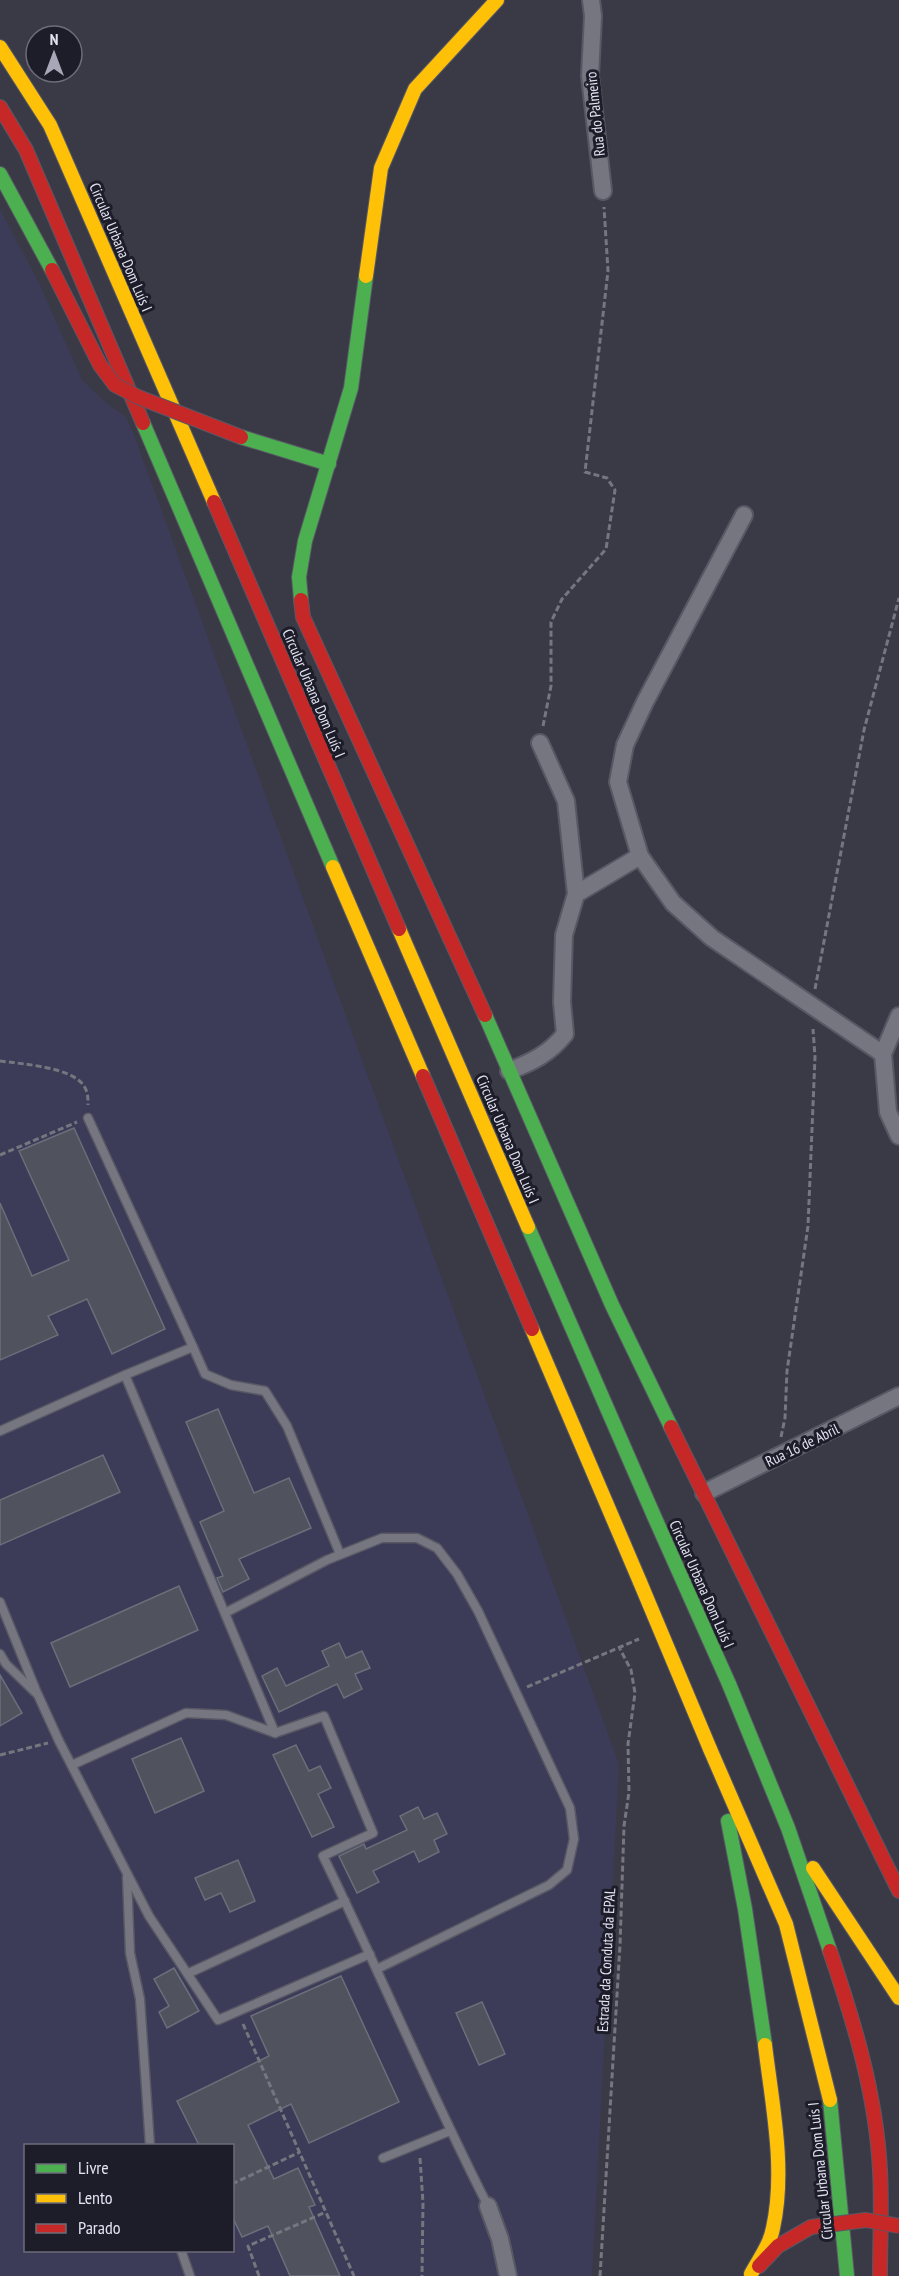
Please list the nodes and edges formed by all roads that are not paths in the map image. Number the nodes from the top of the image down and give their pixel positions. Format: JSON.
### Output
{"nodes":[{"id":1,"x":497,"y":0,"type":"edge"},
{"id":2,"x":591,"y":0,"type":"edge"},
{"id":3,"x":0,"y":47,"type":"edge"},
{"id":4,"x":0,"y":107,"type":"edge"},
{"id":5,"x":0,"y":174,"type":"edge"},
{"id":6,"x":603,"y":191,"type":"road end"},
{"id":7,"x":328,"y":464,"type":"junction"},
{"id":8,"x":744,"y":515,"type":"dead end"},
{"id":9,"x":540,"y":743,"type":"road end"},
{"id":10,"x":640,"y":856,"type":"junction"},
{"id":11,"x":576,"y":894,"type":"junction"},
{"id":12,"x":899,"y":1016,"type":"edge"},
{"id":13,"x":883,"y":1053,"type":"junction"},
{"id":14,"x":509,"y":1071,"type":"junction"},
{"id":15,"x":88,"y":1118,"type":"road end"},
{"id":16,"x":899,"y":1136,"type":"edge"},
{"id":17,"x":193,"y":1347,"type":"junction"},
{"id":18,"x":125,"y":1375,"type":"junction"},
{"id":19,"x":899,"y":1396,"type":"edge"},
{"id":20,"x":0,"y":1431,"type":"edge"},
{"id":21,"x":704,"y":1493,"type":"junction"},
{"id":22,"x":340,"y":1554,"type":"junction"},
{"id":23,"x":0,"y":1602,"type":"edge"},
{"id":24,"x":225,"y":1613,"type":"junction"},
{"id":25,"x":0,"y":1654,"type":"edge"},
{"id":26,"x":38,"y":1695,"type":"junction"},
{"id":27,"x":274,"y":1733,"type":"junction"},
{"id":28,"x":72,"y":1765,"type":"junction"},
{"id":29,"x":716,"y":1765,"type":"junction"},
{"id":30,"x":788,"y":1828,"type":"junction"},
{"id":31,"x":127,"y":1871,"type":"junction"},
{"id":32,"x":899,"y":1891,"type":"edge"},
{"id":33,"x":345,"y":1901,"type":"junction"},
{"id":34,"x":370,"y":1954,"type":"junction"},
{"id":35,"x":377,"y":1969,"type":"junction"},
{"id":36,"x":189,"y":1973,"type":"junction"},
{"id":37,"x":899,"y":1998,"type":"edge"},
{"id":38,"x":450,"y":2131,"type":"junction"},
{"id":39,"x":150,"y":2144,"type":"edge"},
{"id":40,"x":382,"y":2158,"type":"dead end"},
{"id":41,"x":488,"y":2206,"type":"joint"},
{"id":42,"x":899,"y":2226,"type":"edge"},
{"id":43,"x":182,"y":2252,"type":"edge"},
{"id":44,"x":750,"y":2275,"type":"edge"},
{"id":45,"x":190,"y":2276,"type":"edge"},
{"id":46,"x":508,"y":2276,"type":"edge"},
{"id":47,"x":847,"y":2276,"type":"edge"},
{"id":48,"x":880,"y":2276,"type":"edge"}],
"edges":[{"from":1,"to":7,"type":"main road"},
{"from":2,"to":6,"type":"street","name":"Rua do Palmeiro"},
{"from":3,"to":30,"type":"main road","name":"Circular Urbana Dom Luís I","bridge":true},
{"from":4,"to":29,"type":"main road","name":"Circular Urbana Dom Luís I","bridge":true},
{"from":5,"to":7,"type":"main road","bridge":true},
{"from":7,"to":14,"type":"main road"},
{"from":8,"to":10,"type":"street"},
{"from":9,"to":11,"type":"street"},
{"from":10,"to":11,"type":"street"},
{"from":10,"to":13,"type":"street"},
{"from":11,"to":14,"type":"street"},
{"from":12,"to":13,"type":"street"},
{"from":13,"to":16,"type":"street"},
{"from":14,"to":21,"type":"main road"},
{"from":15,"to":17,"type":"lane"},
{"from":17,"to":18,"type":"lane"},
{"from":17,"to":22,"type":"lane"},
{"from":18,"to":20,"type":"lane"},
{"from":18,"to":24,"type":"lane"},
{"from":19,"to":21,"type":"street","name":"Rua 16 de Abril"},
{"from":21,"to":32,"type":"main road"},
{"from":22,"to":24,"type":"lane"},
{"from":22,"to":35,"type":"lane"},
{"from":23,"to":26,"type":"lane"},
{"from":24,"to":27,"type":"lane"},
{"from":25,"to":26,"type":"lane"},
{"from":26,"to":28,"type":"lane"},
{"from":27,"to":28,"type":"lane"},
{"from":27,"to":33,"type":"lane"},
{"from":28,"to":31,"type":"lane"},
{"from":29,"to":44,"type":"main road"},
{"from":29,"to":47,"type":"main road","name":"Circular Urbana Dom Luís I"},
{"from":30,"to":37,"type":"main road"},
{"from":30,"to":48,"type":"main road","name":"Circular Urbana Dom Luís I"},
{"from":31,"to":36,"type":"lane"},
{"from":31,"to":39,"type":"lane"},
{"from":33,"to":34,"type":"lane"},
{"from":33,"to":36,"type":"lane"},
{"from":34,"to":35,"type":"lane"},
{"from":34,"to":36,"type":"lane"},
{"from":35,"to":38,"type":"lane"},
{"from":38,"to":40,"type":"lane"},
{"from":38,"to":41,"type":"lane"},
{"from":41,"to":46,"type":"street"},
{"from":42,"to":44,"type":"main road","bridge":true},
{"from":43,"to":45,"type":"lane"}]}
